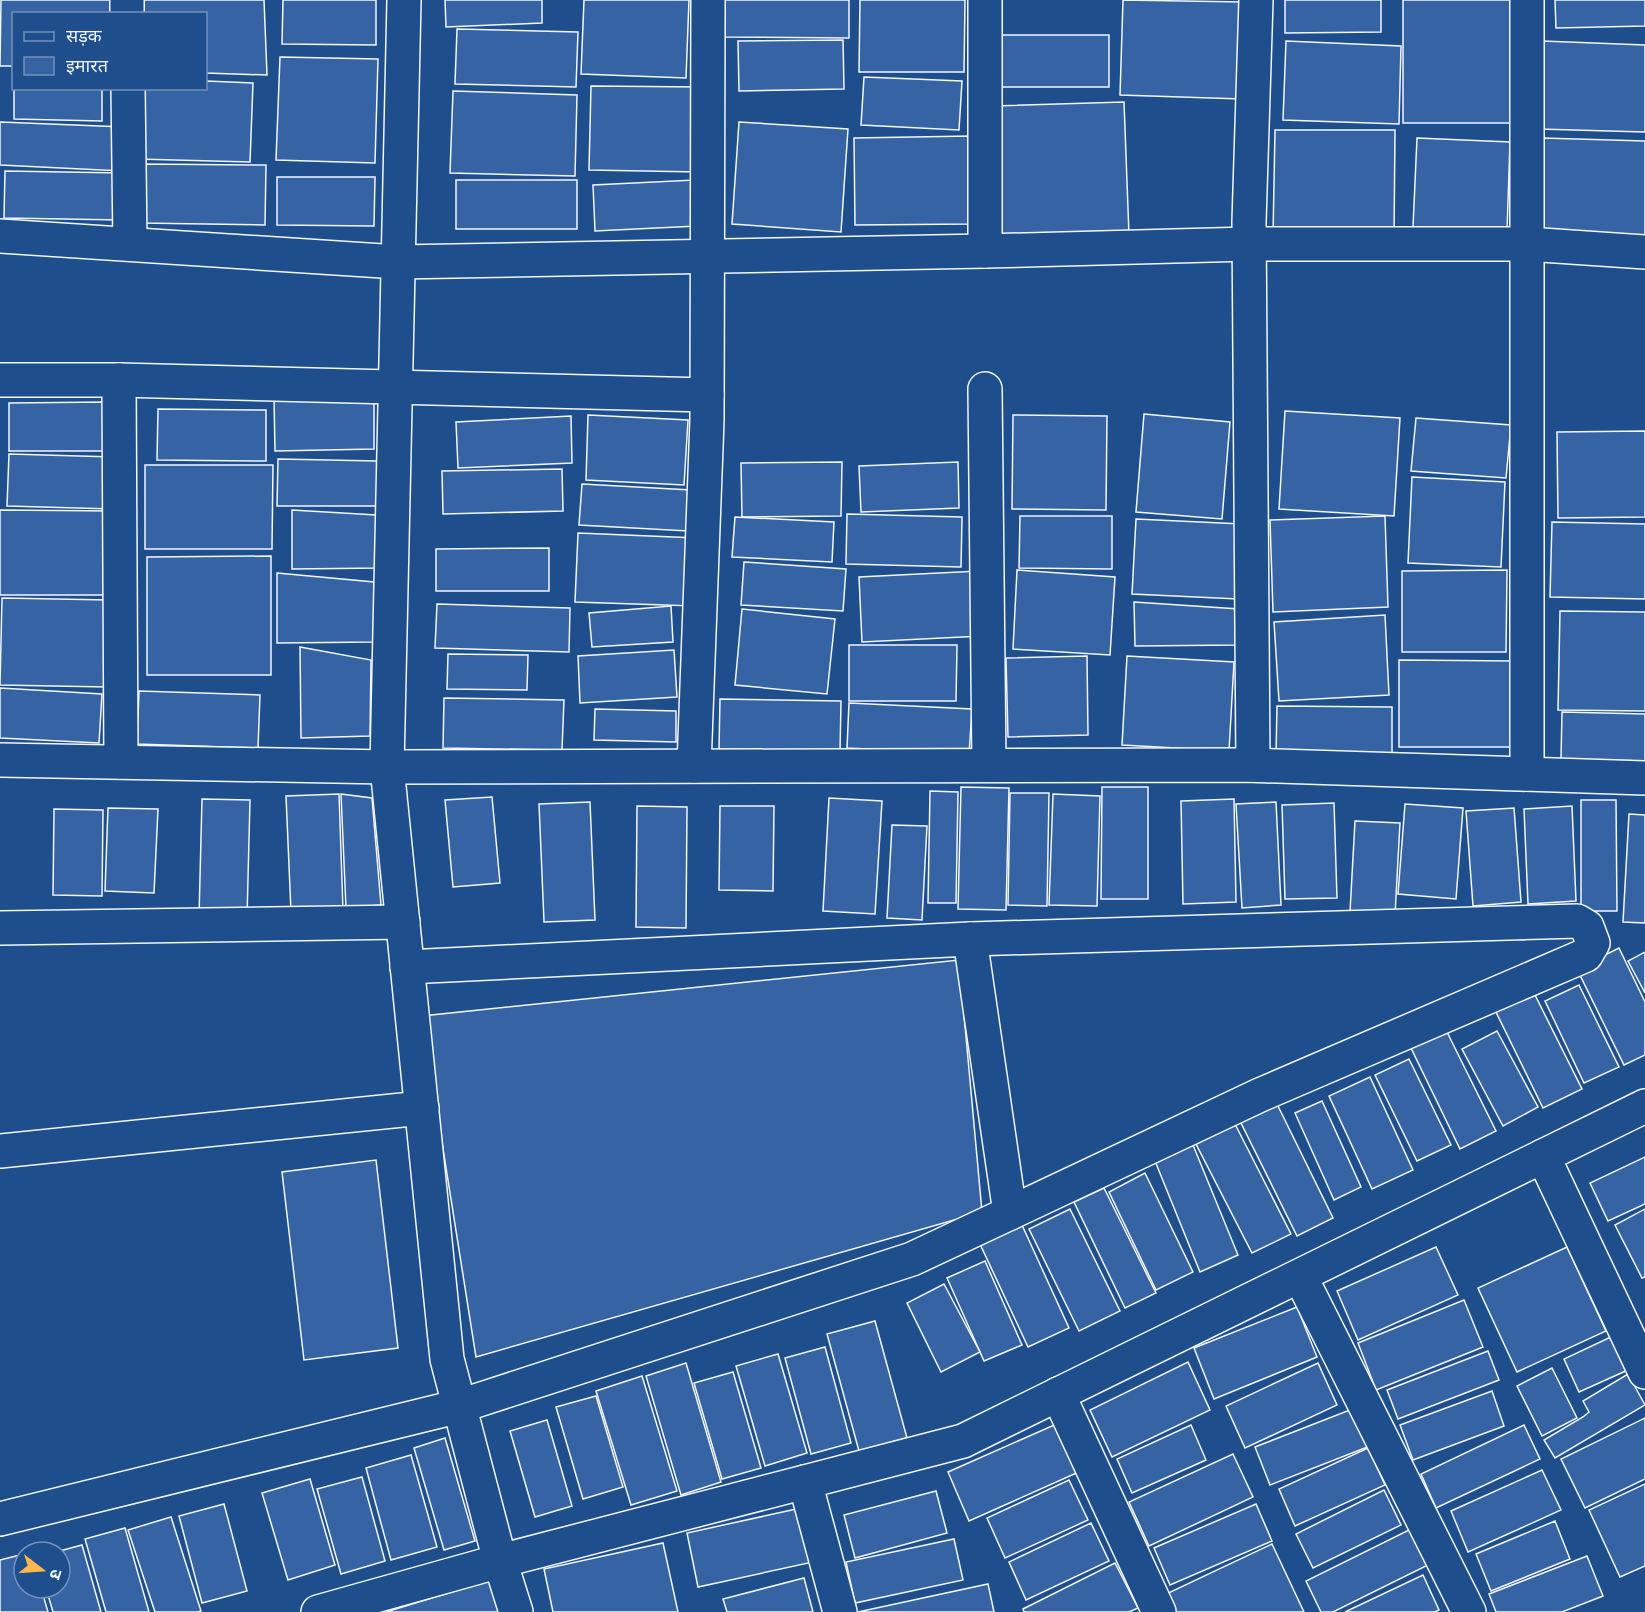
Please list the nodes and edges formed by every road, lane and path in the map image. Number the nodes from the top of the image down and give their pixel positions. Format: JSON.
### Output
{"nodes":[{"id":1,"x":404,"y":0,"type":"edge"},
{"id":2,"x":708,"y":0,"type":"edge"},
{"id":3,"x":985,"y":0,"type":"edge"},
{"id":4,"x":1256,"y":0,"type":"edge"},
{"id":5,"x":1527,"y":0,"type":"edge"},
{"id":6,"x":128,"y":90,"type":"edge"},
{"id":7,"x":0,"y":236,"type":"edge"},
{"id":8,"x":130,"y":244,"type":"junction"},
{"id":9,"x":1249,"y":244,"type":"junction"},
{"id":10,"x":1527,"y":244,"type":"junction"},
{"id":11,"x":985,"y":252,"type":"junction"},
{"id":12,"x":1645,"y":252,"type":"edge"},
{"id":13,"x":708,"y":257,"type":"junction"},
{"id":14,"x":398,"y":262,"type":"junction"},
{"id":15,"x":0,"y":380,"type":"edge"},
{"id":16,"x":119,"y":380,"type":"junction"},
{"id":17,"x":396,"y":386,"type":"junction"},
{"id":18,"x":985,"y":389,"type":"dead end"},
{"id":19,"x":707,"y":395,"type":"junction"},
{"id":20,"x":0,"y":760,"type":"edge"},
{"id":21,"x":121,"y":762,"type":"junction"},
{"id":22,"x":989,"y":765,"type":"junction"},
{"id":23,"x":1253,"y":765,"type":"junction"},
{"id":24,"x":694,"y":766,"type":"junction"},
{"id":25,"x":387,"y":767,"type":"junction"},
{"id":26,"x":1527,"y":774,"type":"junction"},
{"id":27,"x":1645,"y":778,"type":"edge"},
{"id":28,"x":402,"y":921,"type":"junction"},
{"id":29,"x":0,"y":928,"type":"edge"},
{"id":30,"x":970,"y":939,"type":"junction"},
{"id":31,"x":407,"y":967,"type":"junction"},
{"id":32,"x":1645,"y":1106,"type":"edge"},
{"id":33,"x":422,"y":1108,"type":"junction"},
{"id":34,"x":0,"y":1151,"type":"edge"},
{"id":35,"x":1543,"y":1156,"type":"junction"},
{"id":36,"x":1010,"y":1213,"type":"junction"},
{"id":37,"x":1300,"y":1276,"type":"junction"},
{"id":38,"x":1645,"y":1372,"type":"edge"},
{"id":39,"x":1058,"y":1394,"type":"junction"},
{"id":40,"x":460,"y":1406,"type":"junction"},
{"id":41,"x":805,"y":1482,"type":"junction"},
{"id":42,"x":0,"y":1519,"type":"edge"},
{"id":43,"x":500,"y":1561,"type":"junction"},
{"id":44,"x":318,"y":1612,"type":"edge"},
{"id":45,"x":516,"y":1612,"type":"edge"},
{"id":46,"x":840,"y":1612,"type":"edge"},
{"id":47,"x":1159,"y":1612,"type":"edge"},
{"id":48,"x":1469,"y":1612,"type":"edge"}],
"edges":[{"from":1,"to":14,"type":"street"},
{"from":2,"to":13,"type":"street"},
{"from":3,"to":11,"type":"street"},
{"from":4,"to":9,"type":"street"},
{"from":5,"to":10,"type":"street"},
{"from":6,"to":8,"type":"street"},
{"from":7,"to":8,"type":"street"},
{"from":8,"to":14,"type":"street"},
{"from":9,"to":10,"type":"street"},
{"from":9,"to":11,"type":"street"},
{"from":9,"to":23,"type":"street"},
{"from":10,"to":12,"type":"street"},
{"from":10,"to":26,"type":"street"},
{"from":11,"to":13,"type":"street"},
{"from":13,"to":14,"type":"street"},
{"from":13,"to":19,"type":"street"},
{"from":14,"to":17,"type":"street"},
{"from":15,"to":16,"type":"street"},
{"from":16,"to":17,"type":"street"},
{"from":16,"to":21,"type":"street"},
{"from":17,"to":19,"type":"street"},
{"from":17,"to":25,"type":"street"},
{"from":18,"to":22,"type":"street"},
{"from":19,"to":24,"type":"street"},
{"from":20,"to":21,"type":"street"},
{"from":21,"to":25,"type":"street"},
{"from":22,"to":23,"type":"street"},
{"from":22,"to":24,"type":"street"},
{"from":23,"to":26,"type":"street"},
{"from":24,"to":25,"type":"street"},
{"from":25,"to":28,"type":"street"},
{"from":26,"to":27,"type":"street"},
{"from":28,"to":29,"type":"street"},
{"from":28,"to":31,"type":"street"},
{"from":30,"to":31,"type":"street"},
{"from":30,"to":36,"type":"street"},
{"from":30,"to":36,"type":"street"},
{"from":31,"to":33,"type":"street"},
{"from":32,"to":35,"type":"street"},
{"from":33,"to":34,"type":"street"},
{"from":33,"to":40,"type":"street"},
{"from":35,"to":37,"type":"street"},
{"from":35,"to":38,"type":"street"},
{"from":36,"to":40,"type":"street"},
{"from":37,"to":39,"type":"street"},
{"from":37,"to":48,"type":"street"},
{"from":39,"to":41,"type":"street"},
{"from":39,"to":47,"type":"street"},
{"from":40,"to":42,"type":"street"},
{"from":40,"to":43,"type":"street"},
{"from":41,"to":43,"type":"street"},
{"from":41,"to":46,"type":"street"},
{"from":43,"to":44,"type":"street"},
{"from":43,"to":45,"type":"street"}]}
